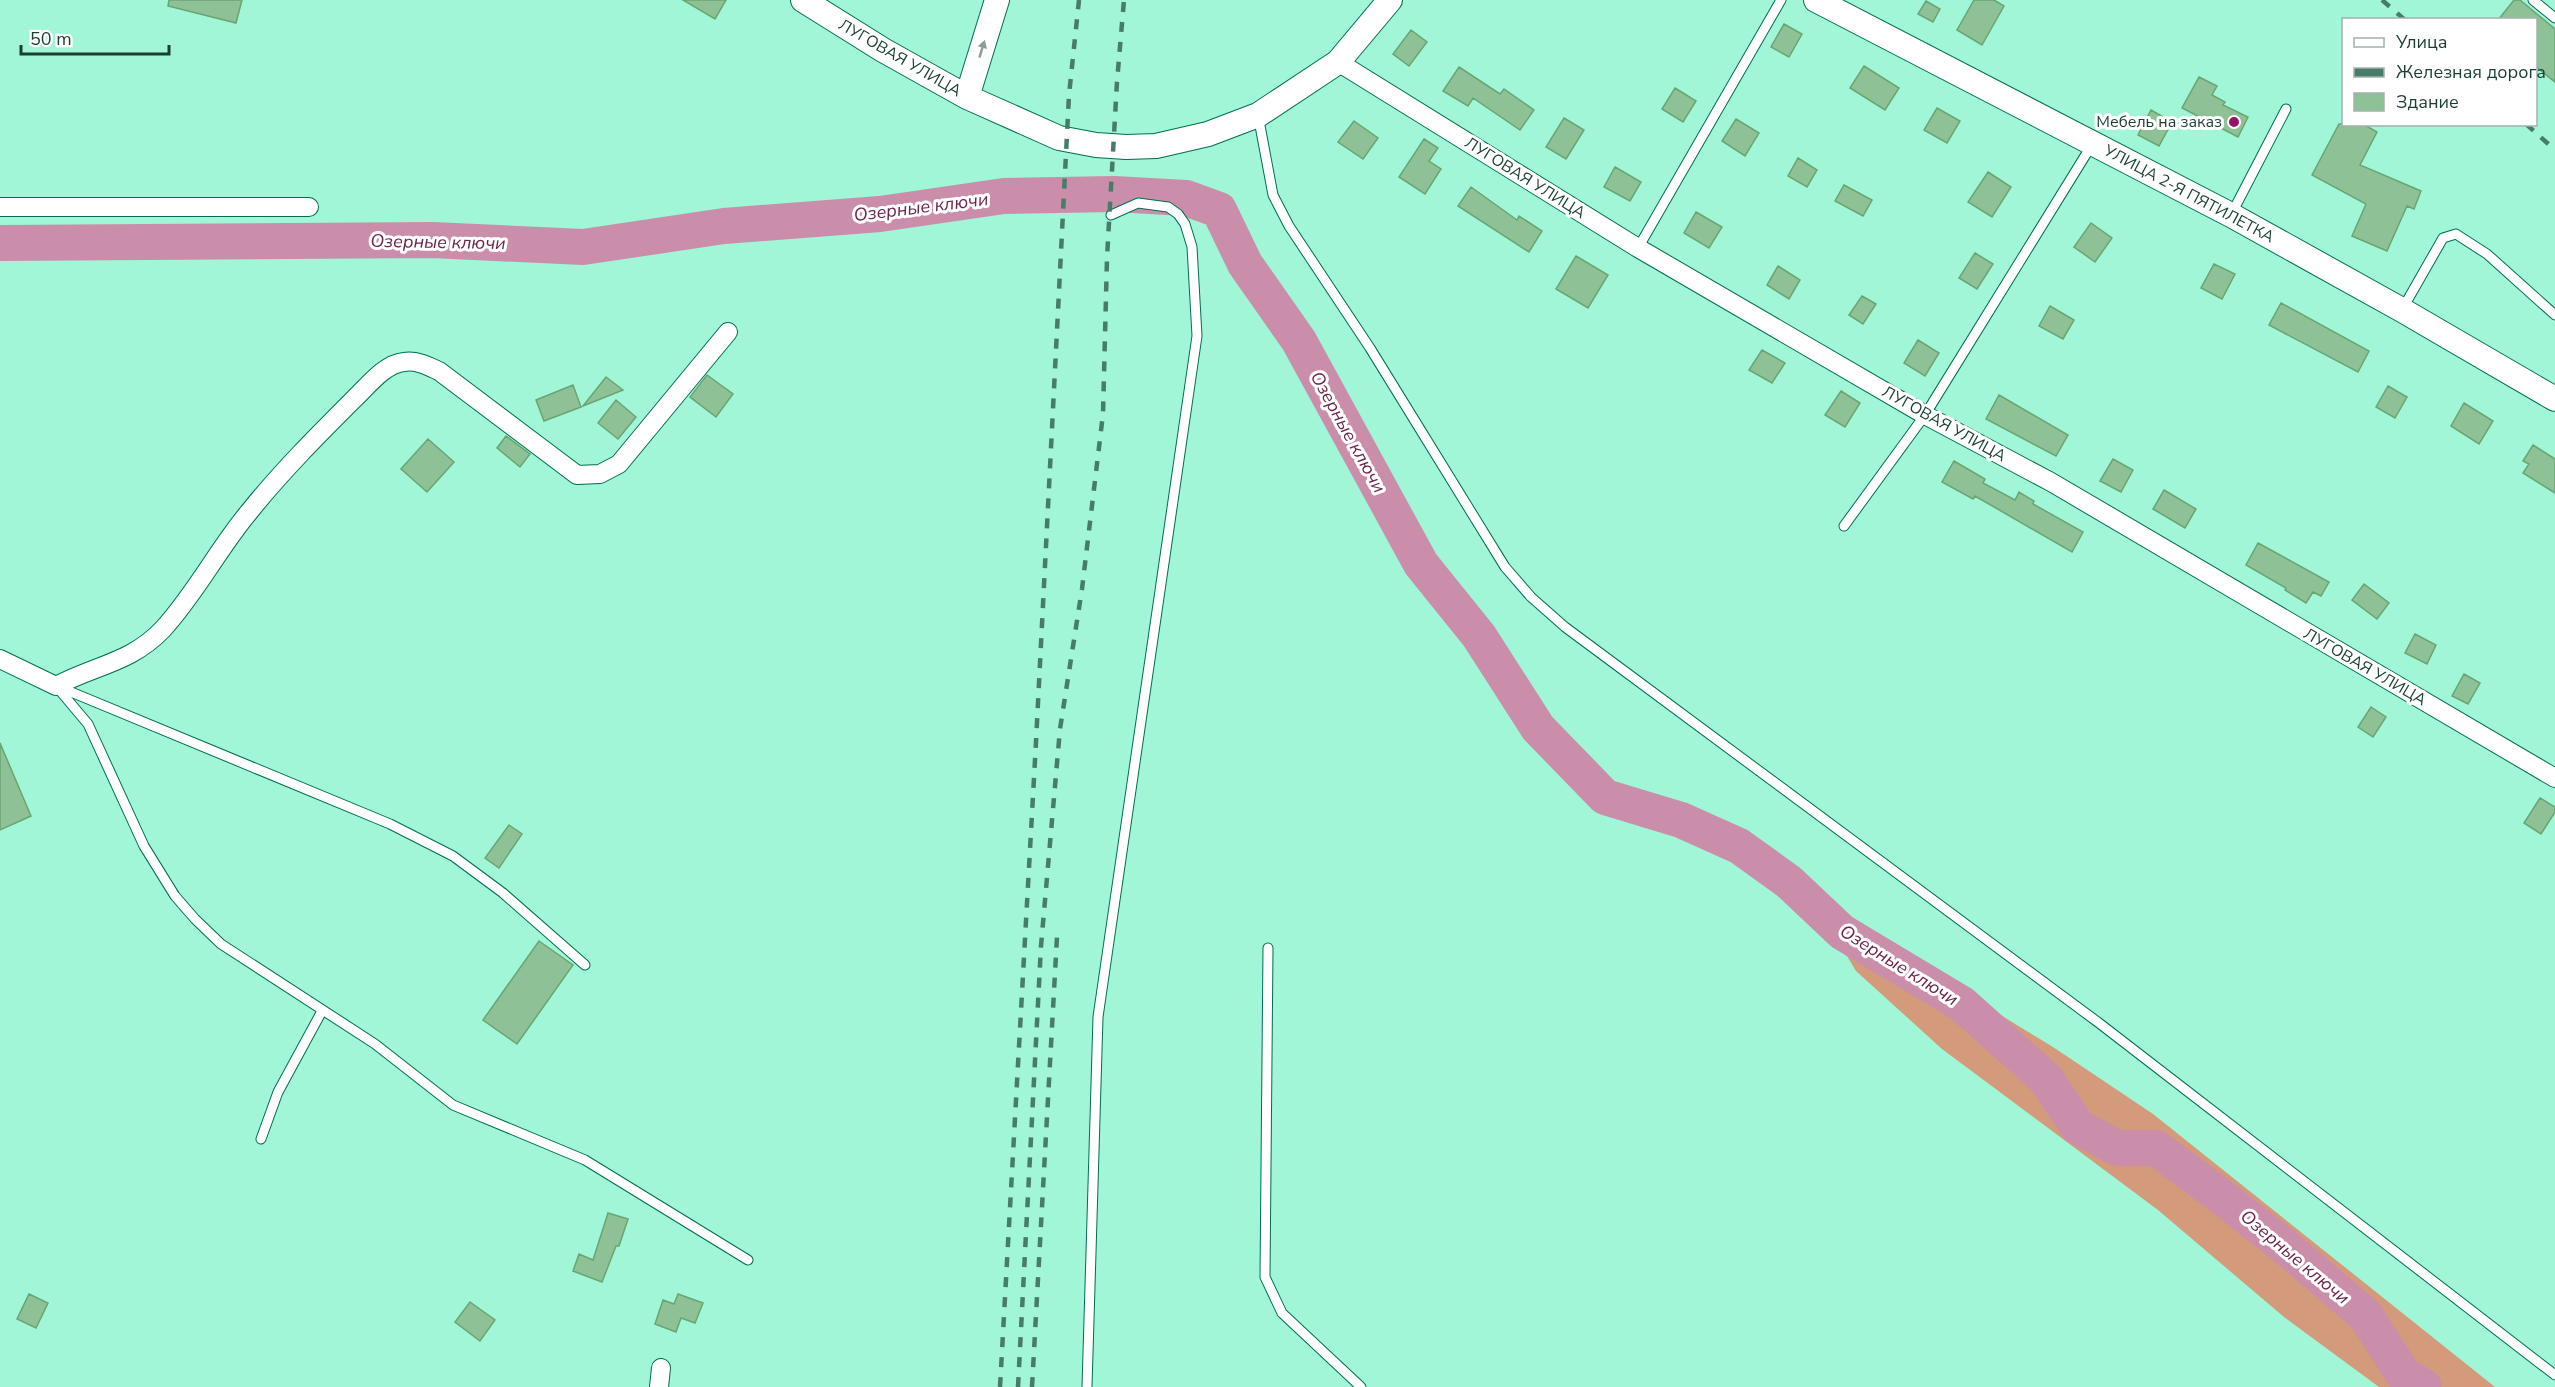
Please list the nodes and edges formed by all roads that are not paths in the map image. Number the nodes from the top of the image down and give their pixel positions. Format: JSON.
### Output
{"nodes":[{"id":1,"x":802,"y":0,"type":"edge"},
{"id":2,"x":997,"y":0,"type":"edge"},
{"id":3,"x":1390,"y":0,"type":"edge"},
{"id":4,"x":1780,"y":0,"type":"edge"},
{"id":5,"x":1816,"y":0,"type":"edge"},
{"id":6,"x":2533,"y":0,"type":"edge"},
{"id":7,"x":2555,"y":18,"type":"edge"},
{"id":8,"x":1338,"y":62,"type":"junction"},
{"id":9,"x":967,"y":97,"type":"junction"},
{"id":10,"x":2286,"y":109,"type":"dead end"},
{"id":11,"x":1258,"y":115,"type":"junction"},
{"id":12,"x":2093,"y":143,"type":"junction"},
{"id":13,"x":0,"y":207,"type":"edge"},
{"id":14,"x":309,"y":207,"type":"dead end"},
{"id":15,"x":1111,"y":214,"type":"dead end"},
{"id":16,"x":2231,"y":215,"type":"junction"},
{"id":17,"x":1638,"y":248,"type":"junction"},
{"id":18,"x":2402,"y":310,"type":"junction"},
{"id":19,"x":2555,"y":315,"type":"edge"},
{"id":20,"x":728,"y":332,"type":"dead end"},
{"id":21,"x":2555,"y":399,"type":"edge"},
{"id":22,"x":1925,"y":415,"type":"junction"},
{"id":23,"x":1844,"y":526,"type":"dead end"},
{"id":24,"x":0,"y":659,"type":"edge"},
{"id":25,"x":56,"y":686,"type":"junction"},
{"id":26,"x":2555,"y":778,"type":"edge"},
{"id":27,"x":1268,"y":948,"type":"dead end"},
{"id":28,"x":585,"y":965,"type":"dead end"},
{"id":29,"x":322,"y":1011,"type":"junction"},
{"id":30,"x":261,"y":1139,"type":"dead end"},
{"id":31,"x":748,"y":1260,"type":"dead end"},
{"id":32,"x":661,"y":1368,"type":"dead end"},
{"id":33,"x":2555,"y":1375,"type":"edge"},
{"id":34,"x":658,"y":1387,"type":"edge"},
{"id":35,"x":1087,"y":1387,"type":"edge"},
{"id":36,"x":1361,"y":1387,"type":"edge"}],
"edges":[{"from":1,"to":9,"type":"main road","name":"ЛУГОВАЯ УЛИЦА"},
{"from":9,"to":2,"type":"main road","one_way":true},
{"from":3,"to":8,"type":"main road"},
{"from":4,"to":17,"type":"lane"},
{"from":5,"to":12,"type":"main road","name":"УЛИЦА 2-Я ПЯТИЛЕТКА"},
{"from":6,"to":7,"type":"lane"},
{"from":8,"to":11,"type":"main road"},
{"from":8,"to":17,"type":"street","name":"ЛУГОВАЯ УЛИЦА"},
{"from":9,"to":11,"type":"main road"},
{"from":10,"to":16,"type":"lane"},
{"from":11,"to":33,"type":"lane"},
{"from":12,"to":16,"type":"main road","name":"УЛИЦА 2-Я ПЯТИЛЕТКА"},
{"from":12,"to":22,"type":"lane"},
{"from":13,"to":14,"type":"street"},
{"from":15,"to":35,"type":"lane"},
{"from":16,"to":18,"type":"main road","name":"УЛИЦА 2-Я ПЯТИЛЕТКА"},
{"from":17,"to":22,"type":"street","name":"ЛУГОВАЯ УЛИЦА"},
{"from":18,"to":19,"type":"lane"},
{"from":18,"to":21,"type":"main road","name":"УЛИЦА 2-Я ПЯТИЛЕТКА"},
{"from":20,"to":25,"type":"street"},
{"from":22,"to":23,"type":"lane"},
{"from":22,"to":26,"type":"street","name":"ЛУГОВАЯ УЛИЦА"},
{"from":24,"to":25,"type":"street"},
{"from":25,"to":28,"type":"lane"},
{"from":25,"to":29,"type":"lane"},
{"from":27,"to":36,"type":"lane"},
{"from":29,"to":30,"type":"lane"},
{"from":29,"to":31,"type":"lane"},
{"from":32,"to":34,"type":"street"}]}
